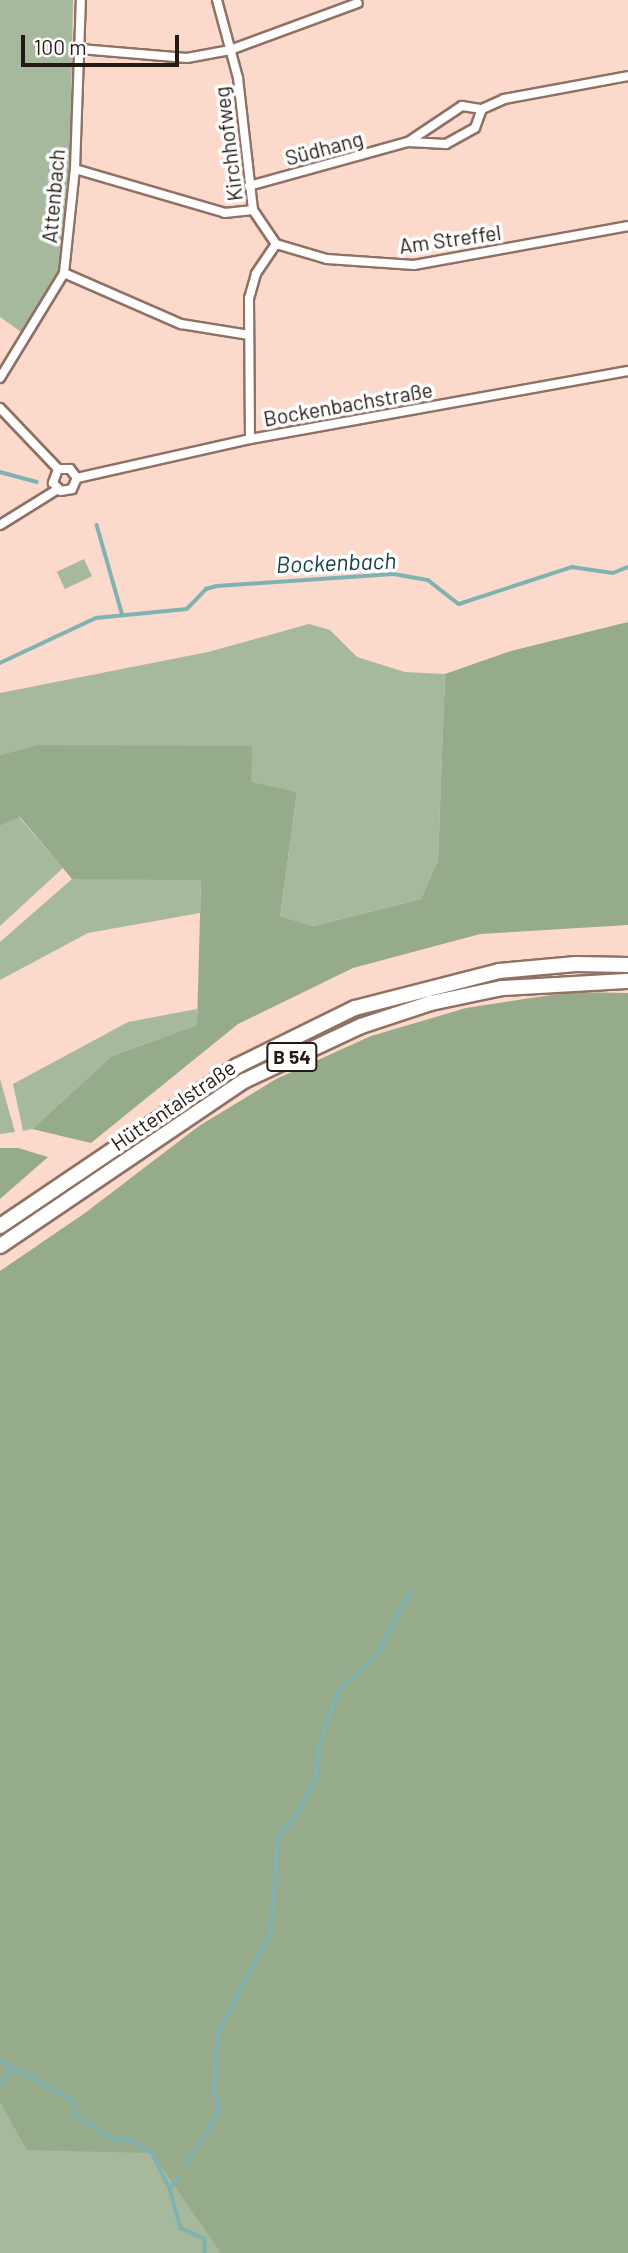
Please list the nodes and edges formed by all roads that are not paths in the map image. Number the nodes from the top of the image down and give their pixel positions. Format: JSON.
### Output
{"nodes":[{"id":1,"x":81,"y":0,"type":"edge"},
{"id":2,"x":217,"y":0,"type":"edge"},
{"id":3,"x":358,"y":3,"type":"dead end"},
{"id":4,"x":80,"y":50,"type":"junction"},
{"id":5,"x":230,"y":50,"type":"junction"},
{"id":6,"x":628,"y":76,"type":"edge"},
{"id":7,"x":482,"y":109,"type":"junction"},
{"id":8,"x":408,"y":142,"type":"junction"},
{"id":9,"x":75,"y":169,"type":"junction"},
{"id":10,"x":249,"y":186,"type":"junction"},
{"id":11,"x":253,"y":210,"type":"junction"},
{"id":12,"x":628,"y":226,"type":"edge"},
{"id":13,"x":276,"y":244,"type":"junction"},
{"id":14,"x":64,"y":274,"type":"junction"},
{"id":15,"x":249,"y":335,"type":"junction"},
{"id":16,"x":628,"y":371,"type":"edge"},
{"id":17,"x":0,"y":378,"type":"edge"},
{"id":18,"x":0,"y":408,"type":"edge"},
{"id":19,"x":250,"y":439,"type":"junction"},
{"id":20,"x":58,"y":470,"type":"junction"},
{"id":21,"x":77,"y":478,"type":"junction"},
{"id":22,"x":58,"y":489,"type":"junction"},
{"id":23,"x":0,"y":525,"type":"edge"},
{"id":24,"x":628,"y":965,"type":"edge"},
{"id":25,"x":628,"y":981,"type":"edge"},
{"id":26,"x":0,"y":1227,"type":"edge"},
{"id":27,"x":0,"y":1247,"type":"edge"}],
"edges":[{"from":1,"to":4,"type":"street","name":"Attenbach"},
{"from":2,"to":5,"type":"street","name":"Kirchhofweg"},
{"from":3,"to":5,"type":"street"},
{"from":4,"to":5,"type":"street"},
{"from":4,"to":9,"type":"street","name":"Attenbach"},
{"from":5,"to":10,"type":"street","name":"Kirchhofweg"},
{"from":6,"to":7,"type":"street","name":"Südhang"},
{"from":7,"to":8,"type":"street","name":"Südhang"},
{"from":7,"to":8,"type":"street","name":"Südhang"},
{"from":8,"to":10,"type":"street","name":"Südhang"},
{"from":9,"to":11,"type":"street"},
{"from":9,"to":14,"type":"street","name":"Attenbach"},
{"from":10,"to":11,"type":"street","name":"Kirchhofweg"},
{"from":11,"to":13,"type":"street","name":"Kirchhofweg"},
{"from":12,"to":13,"type":"street","name":"Am Streffel"},
{"from":13,"to":15,"type":"street"},
{"from":14,"to":15,"type":"street"},
{"from":14,"to":17,"type":"street","name":"Attenbach"},
{"from":15,"to":19,"type":"street"},
{"from":16,"to":19,"type":"street","name":"Bockenbachstraße"},
{"from":18,"to":20,"type":"street"},
{"from":19,"to":21,"type":"street","name":"Bockenbachstraße"},
{"from":20,"to":21,"type":"street"},
{"from":20,"to":22,"type":"street"},
{"from":21,"to":22,"type":"street"},
{"from":22,"to":23,"type":"street"},
{"from":24,"to":26,"type":"highway","name":"Hüttentalstraße","number":"B 54"},
{"from":25,"to":27,"type":"highway","name":"Hüttentalstraße","number":"B 54"}]}
